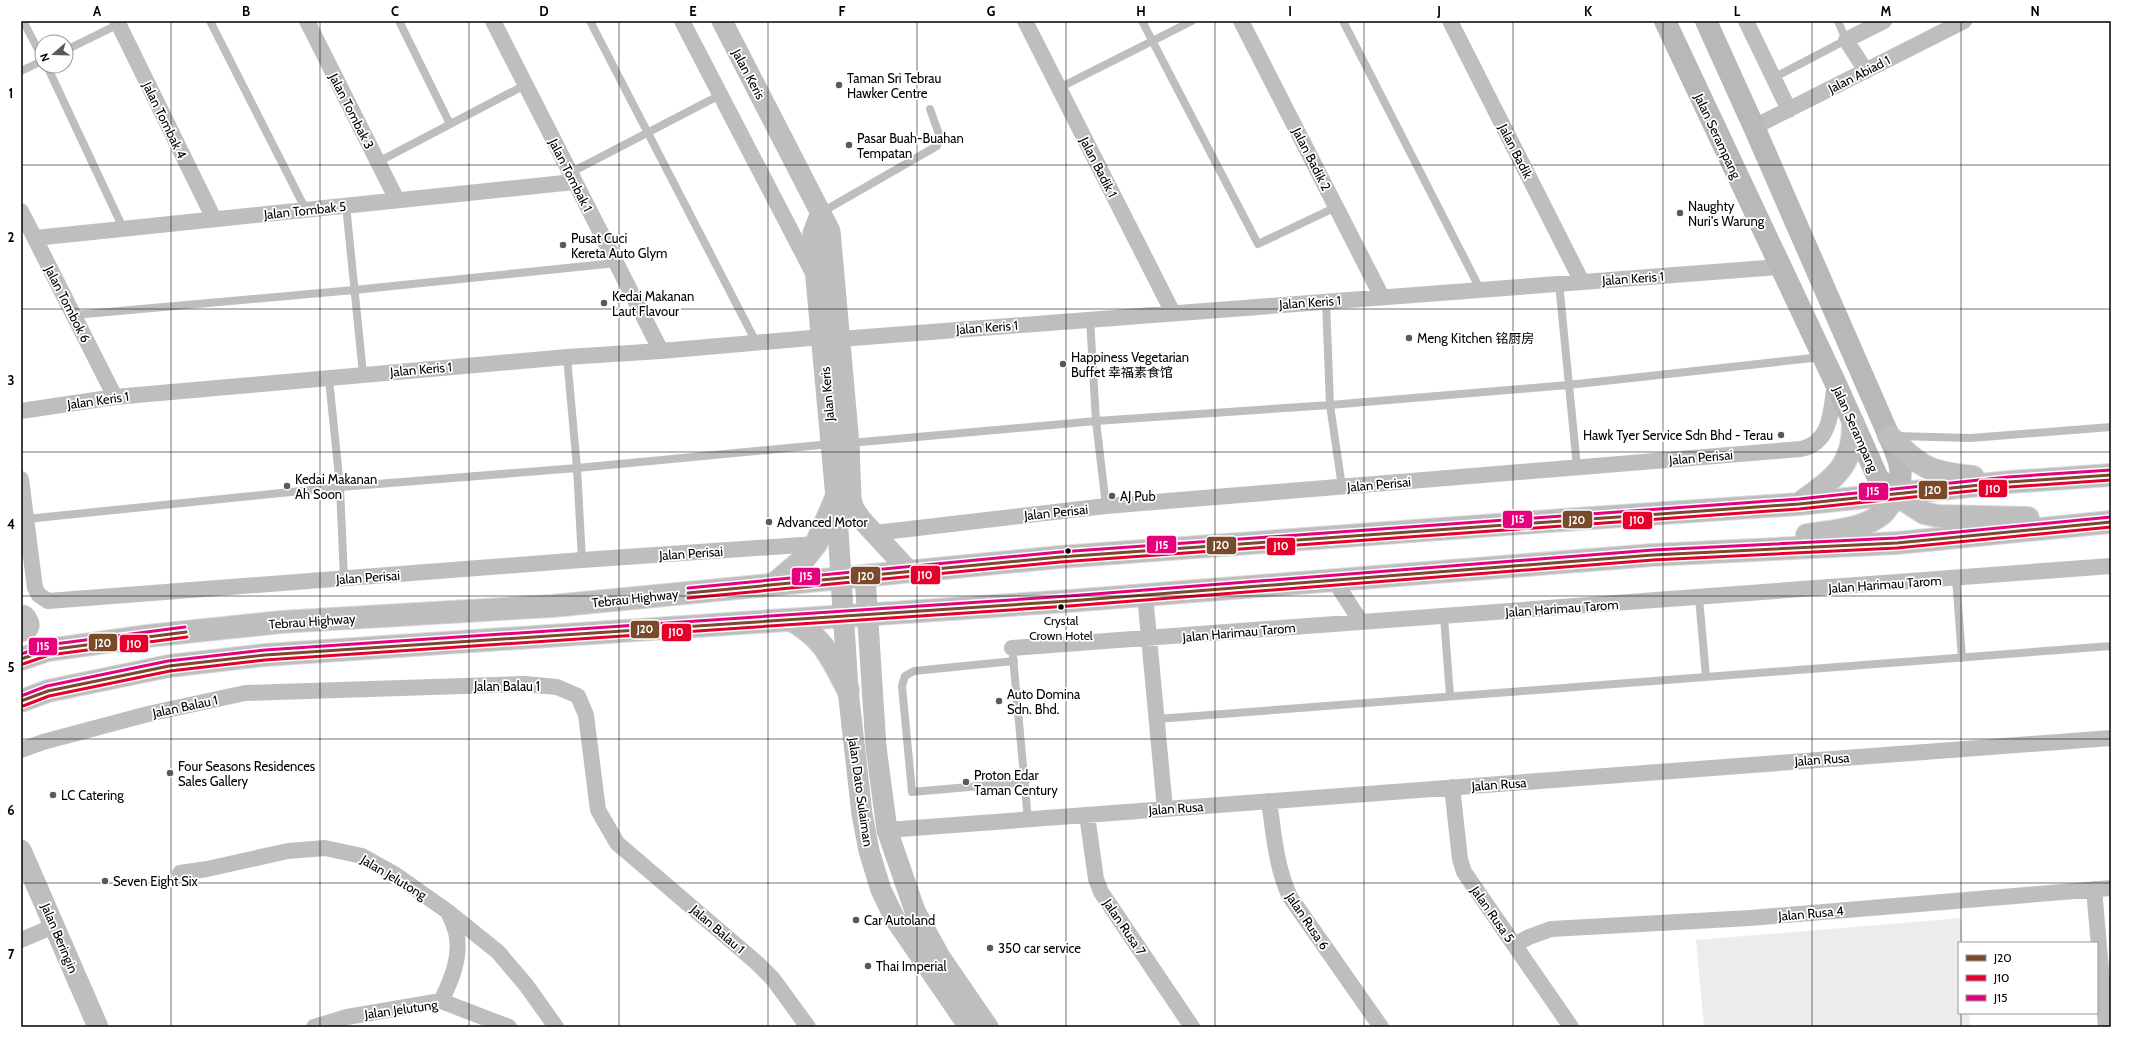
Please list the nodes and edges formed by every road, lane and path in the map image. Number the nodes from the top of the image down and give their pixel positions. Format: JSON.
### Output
{"nodes":[{"id":1,"x":23,"y":21,"type":"edge"},
{"id":2,"x":210,"y":21,"type":"edge"},
{"id":3,"x":307,"y":21,"type":"edge"},
{"id":4,"x":399,"y":21,"type":"edge"},
{"id":5,"x":492,"y":21,"type":"edge"},
{"id":6,"x":590,"y":21,"type":"edge"},
{"id":7,"x":682,"y":21,"type":"edge"},
{"id":8,"x":722,"y":21,"type":"edge"},
{"id":9,"x":1025,"y":21,"type":"edge"},
{"id":10,"x":1142,"y":21,"type":"edge"},
{"id":11,"x":1192,"y":21,"type":"edge"},
{"id":12,"x":1241,"y":21,"type":"edge"},
{"id":13,"x":1343,"y":21,"type":"edge"},
{"id":14,"x":1450,"y":21,"type":"edge"},
{"id":15,"x":1665,"y":21,"type":"edge"},
{"id":16,"x":1706,"y":21,"type":"edge"},
{"id":17,"x":1746,"y":21,"type":"edge"},
{"id":18,"x":1838,"y":21,"type":"edge"},
{"id":19,"x":1884,"y":21,"type":"edge"},
{"id":20,"x":1964,"y":21,"type":"edge"},
{"id":21,"x":120,"y":22,"type":"edge"},
{"id":22,"x":1846,"y":40,"type":"junction"},
{"id":23,"x":1153,"y":41,"type":"junction"},
{"id":24,"x":34,"y":42,"type":"edge"},
{"id":25,"x":74,"y":46,"type":"edge"},
{"id":26,"x":34,"y":65,"type":"edge"},
{"id":27,"x":21,"y":71,"type":"edge"},
{"id":28,"x":1866,"y":71,"type":"junction"},
{"id":29,"x":51,"y":74,"type":"edge"},
{"id":30,"x":1773,"y":78,"type":"junction"},
{"id":31,"x":525,"y":84,"type":"junction"},
{"id":32,"x":1059,"y":88,"type":"junction"},
{"id":33,"x":720,"y":95,"type":"junction"},
{"id":34,"x":930,"y":109,"type":"dead end"},
{"id":35,"x":1789,"y":110,"type":"junction"},
{"id":36,"x":450,"y":124,"type":"junction"},
{"id":37,"x":1754,"y":127,"type":"junction"},
{"id":38,"x":649,"y":133,"type":"junction"},
{"id":39,"x":378,"y":162,"type":"junction"},
{"id":40,"x":572,"y":177,"type":"junction"},
{"id":41,"x":397,"y":200,"type":"junction"},
{"id":42,"x":346,"y":205,"type":"junction"},
{"id":43,"x":1336,"y":207,"type":"junction"},
{"id":44,"x":306,"y":210,"type":"junction"},
{"id":45,"x":21,"y":211,"type":"edge"},
{"id":46,"x":821,"y":212,"type":"junction"},
{"id":47,"x":214,"y":219,"type":"junction"},
{"id":48,"x":123,"y":228,"type":"junction"},
{"id":49,"x":35,"y":238,"type":"junction"},
{"id":50,"x":616,"y":263,"type":"junction"},
{"id":51,"x":1780,"y":267,"type":"junction"},
{"id":52,"x":816,"y":279,"type":"junction"},
{"id":53,"x":1582,"y":282,"type":"junction"},
{"id":54,"x":1559,"y":283,"type":"junction"},
{"id":55,"x":1480,"y":289,"type":"junction"},
{"id":56,"x":354,"y":290,"type":"junction"},
{"id":57,"x":1382,"y":297,"type":"junction"},
{"id":58,"x":1326,"y":301,"type":"junction"},
{"id":59,"x":1173,"y":313,"type":"junction"},
{"id":60,"x":74,"y":315,"type":"junction"},
{"id":61,"x":1090,"y":319,"type":"junction"},
{"id":62,"x":831,"y":338,"type":"junction"},
{"id":63,"x":756,"y":342,"type":"junction"},
{"id":64,"x":662,"y":351,"type":"junction"},
{"id":65,"x":567,"y":357,"type":"junction"},
{"id":66,"x":1823,"y":357,"type":"junction"},
{"id":67,"x":363,"y":374,"type":"junction"},
{"id":68,"x":329,"y":378,"type":"junction"},
{"id":69,"x":1835,"y":382,"type":"junction"},
{"id":70,"x":1568,"y":385,"type":"junction"},
{"id":71,"x":115,"y":397,"type":"junction"},
{"id":72,"x":1330,"y":405,"type":"junction"},
{"id":73,"x":21,"y":411,"type":"edge"},
{"id":74,"x":1096,"y":421,"type":"junction"},
{"id":75,"x":1853,"y":423,"type":"junction"},
{"id":76,"x":2111,"y":427,"type":"edge"},
{"id":77,"x":1889,"y":436,"type":"junction"},
{"id":78,"x":840,"y":444,"type":"junction"},
{"id":79,"x":1577,"y":467,"type":"junction"},
{"id":80,"x":577,"y":468,"type":"junction"},
{"id":81,"x":2111,"y":474,"type":"edge"},
{"id":82,"x":21,"y":479,"type":"edge"},
{"id":83,"x":2009,"y":482,"type":"junction"},
{"id":84,"x":340,"y":487,"type":"junction"},
{"id":85,"x":1342,"y":487,"type":"junction"},
{"id":86,"x":1896,"y":495,"type":"junction"},
{"id":87,"x":836,"y":498,"type":"junction"},
{"id":88,"x":1799,"y":504,"type":"junction"},
{"id":89,"x":1106,"y":506,"type":"junction"},
{"id":90,"x":26,"y":519,"type":"junction"},
{"id":91,"x":2111,"y":521,"type":"edge"},
{"id":92,"x":875,"y":532,"type":"junction"},
{"id":93,"x":816,"y":544,"type":"junction"},
{"id":94,"x":1653,"y":555,"type":"junction"},
{"id":95,"x":582,"y":560,"type":"junction"},
{"id":96,"x":2111,"y":566,"type":"edge"},
{"id":97,"x":909,"y":571,"type":"junction"},
{"id":98,"x":865,"y":576,"type":"junction"},
{"id":99,"x":842,"y":578,"type":"junction"},
{"id":100,"x":1956,"y":578,"type":"junction"},
{"id":101,"x":344,"y":579,"type":"junction"},
{"id":102,"x":1334,"y":580,"type":"junction"},
{"id":103,"x":772,"y":585,"type":"junction"},
{"id":104,"x":1146,"y":596,"type":"junction"},
{"id":105,"x":1699,"y":598,"type":"junction"},
{"id":106,"x":867,"y":615,"type":"junction"},
{"id":107,"x":845,"y":616,"type":"junction"},
{"id":108,"x":1444,"y":617,"type":"junction"},
{"id":109,"x":791,"y":620,"type":"junction"},
{"id":110,"x":1361,"y":622,"type":"junction"},
{"id":111,"x":1150,"y":640,"type":"junction"},
{"id":112,"x":2111,"y":646,"type":"edge"},
{"id":113,"x":1013,"y":655,"type":"junction"},
{"id":114,"x":1962,"y":658,"type":"junction"},
{"id":115,"x":21,"y":659,"type":"edge"},
{"id":116,"x":1706,"y":677,"type":"junction"},
{"id":117,"x":848,"y":690,"type":"junction"},
{"id":118,"x":1450,"y":696,"type":"junction"},
{"id":119,"x":21,"y":701,"type":"edge"},
{"id":120,"x":1157,"y":719,"type":"junction"},
{"id":121,"x":2111,"y":738,"type":"edge"},
{"id":122,"x":21,"y":750,"type":"edge"},
{"id":123,"x":1025,"y":782,"type":"junction"},
{"id":124,"x":1452,"y":787,"type":"junction"},
{"id":125,"x":1269,"y":801,"type":"junction"},
{"id":126,"x":1165,"y":809,"type":"junction"},
{"id":127,"x":1088,"y":815,"type":"junction"},
{"id":128,"x":1028,"y":820,"type":"junction"},
{"id":129,"x":887,"y":830,"type":"junction"},
{"id":130,"x":21,"y":850,"type":"edge"},
{"id":131,"x":180,"y":873,"type":"dead end"},
{"id":132,"x":2111,"y":888,"type":"edge"},
{"id":133,"x":2094,"y":889,"type":"junction"},
{"id":134,"x":447,"y":911,"type":"junction"},
{"id":135,"x":54,"y":926,"type":"junction"},
{"id":136,"x":21,"y":940,"type":"edge"},
{"id":137,"x":2097,"y":942,"type":"edge"},
{"id":138,"x":1514,"y":945,"type":"junction"},
{"id":139,"x":2098,"y":954,"type":"edge"},
{"id":140,"x":2100,"y":987,"type":"edge"},
{"id":141,"x":441,"y":1001,"type":"junction"},
{"id":142,"x":98,"y":1027,"type":"edge"},
{"id":143,"x":314,"y":1027,"type":"edge"},
{"id":144,"x":509,"y":1027,"type":"edge"},
{"id":145,"x":556,"y":1027,"type":"edge"},
{"id":146,"x":808,"y":1027,"type":"edge"},
{"id":147,"x":969,"y":1027,"type":"edge"},
{"id":148,"x":988,"y":1027,"type":"edge"},
{"id":149,"x":1192,"y":1027,"type":"edge"},
{"id":150,"x":1381,"y":1027,"type":"edge"},
{"id":151,"x":1571,"y":1027,"type":"edge"},
{"id":152,"x":2106,"y":1027,"type":"edge"}],
"edges":[{"from":1,"to":24,"type":"lane"},
{"from":2,"to":44,"type":"lane"},
{"from":3,"to":39,"type":"street","name":"Jalan Tombak 3"},
{"from":4,"to":36,"type":"lane"},
{"from":5,"to":31,"type":"street","name":"Jalan Tombak 1"},
{"from":6,"to":38,"type":"lane"},
{"from":7,"to":33,"type":"street"},
{"from":8,"to":46,"type":"street","name":"Jalan Keris"},
{"from":9,"to":32,"type":"street","name":"Jalan Badik 1"},
{"from":10,"to":23,"type":"lane"},
{"from":11,"to":23,"type":"lane"},
{"from":12,"to":43,"type":"street","name":"Jalan Badik 2"},
{"from":13,"to":55,"type":"lane"},
{"from":14,"to":53,"type":"street","name":"Jalan Badik"},
{"from":15,"to":51,"type":"main road","name":"Jalan Serampang"},
{"from":16,"to":37,"type":"main road","name":"Jalan Serampang"},
{"from":17,"to":30,"type":"street"},
{"from":18,"to":22,"type":"lane"},
{"from":19,"to":22,"type":"street"},
{"from":20,"to":28,"type":"street","name":"Jalan Abiad 1"},
{"from":21,"to":25,"type":"lane"},
{"from":21,"to":47,"type":"street","name":"Jalan Tombak 4"},
{"from":22,"to":28,"type":"street"},
{"from":22,"to":30,"type":"lane"},
{"from":23,"to":32,"type":"lane"},
{"from":23,"to":43,"type":"lane"},
{"from":26,"to":27,"type":"lane"},
{"from":28,"to":35,"type":"street","name":"Jalan Abiad 1"},
{"from":29,"to":48,"type":"lane"},
{"from":30,"to":35,"type":"street"},
{"from":31,"to":36,"type":"lane"},
{"from":31,"to":40,"type":"street","name":"Jalan Tombak 1"},
{"from":32,"to":59,"type":"street","name":"Jalan Badik 1"},
{"from":33,"to":38,"type":"lane"},
{"from":33,"to":52,"type":"street"},
{"from":34,"to":46,"type":"lane"},
{"from":35,"to":37,"type":"street","name":"Jalan Abiad 1"},
{"from":36,"to":39,"type":"lane"},
{"from":37,"to":77,"type":"main road","name":"Jalan Serampang"},
{"from":38,"to":40,"type":"lane"},
{"from":38,"to":63,"type":"lane"},
{"from":39,"to":41,"type":"street","name":"Jalan Tombak 3"},
{"from":40,"to":41,"type":"street","name":"Jalan Tombak 5"},
{"from":40,"to":50,"type":"street","name":"Jalan Tombak 1"},
{"from":41,"to":42,"type":"street","name":"Jalan Tombak 5"},
{"from":42,"to":44,"type":"street","name":"Jalan Tombak 5"},
{"from":42,"to":56,"type":"lane"},
{"from":43,"to":57,"type":"street","name":"Jalan Badik 2"},
{"from":44,"to":47,"type":"street","name":"Jalan Tombak 5"},
{"from":45,"to":49,"type":"street","name":"Jalan Tombok 6"},
{"from":46,"to":52,"type":"street","name":"Jalan Keris"},
{"from":46,"to":62,"type":"street","name":"Jalan Keris"},
{"from":47,"to":48,"type":"street","name":"Jalan Tombak 5"},
{"from":48,"to":49,"type":"street","name":"Jalan Tombak 5"},
{"from":49,"to":60,"type":"street","name":"Jalan Tombok 6"},
{"from":50,"to":56,"type":"lane"},
{"from":50,"to":64,"type":"street","name":"Jalan Tombak 1"},
{"from":51,"to":53,"type":"street","name":"Jalan Keris 1"},
{"from":51,"to":66,"type":"main road","name":"Jalan Serampang"},
{"from":52,"to":62,"type":"street","name":"Jalan Keris"},
{"from":53,"to":54,"type":"street","name":"Jalan Keris 1"},
{"from":54,"to":55,"type":"street","name":"Jalan Keris 1"},
{"from":54,"to":70,"type":"lane"},
{"from":55,"to":57,"type":"street","name":"Jalan Keris 1"},
{"from":56,"to":60,"type":"lane"},
{"from":56,"to":67,"type":"lane"},
{"from":57,"to":58,"type":"street","name":"Jalan Keris 1"},
{"from":58,"to":59,"type":"street","name":"Jalan Keris 1"},
{"from":58,"to":72,"type":"lane"},
{"from":59,"to":61,"type":"street","name":"Jalan Keris 1"},
{"from":60,"to":71,"type":"street","name":"Jalan Tombok 6"},
{"from":61,"to":62,"type":"street","name":"Jalan Keris 1"},
{"from":61,"to":74,"type":"lane"},
{"from":62,"to":63,"type":"street","name":"Jalan Keris 1"},
{"from":62,"to":78,"type":"street","name":"Jalan Keris"},
{"from":63,"to":64,"type":"street","name":"Jalan Keris 1"},
{"from":64,"to":65,"type":"street","name":"Jalan Keris 1"},
{"from":65,"to":67,"type":"street","name":"Jalan Keris 1"},
{"from":65,"to":80,"type":"lane"},
{"from":66,"to":69,"type":"main road","name":"Jalan Serampang"},
{"from":66,"to":70,"type":"lane"},
{"from":67,"to":68,"type":"street","name":"Jalan Keris 1"},
{"from":68,"to":71,"type":"street","name":"Jalan Keris 1"},
{"from":68,"to":84,"type":"lane"},
{"from":69,"to":75,"type":"main road","name":"Jalan Serampang"},
{"from":69,"to":79,"type":"street","name":"Jalan Perisai"},
{"from":70,"to":72,"type":"lane"},
{"from":70,"to":79,"type":"lane"},
{"from":71,"to":73,"type":"street","name":"Jalan Keris 1"},
{"from":72,"to":74,"type":"lane"},
{"from":72,"to":85,"type":"lane"},
{"from":74,"to":78,"type":"lane"},
{"from":74,"to":89,"type":"lane"},
{"from":75,"to":86,"type":"main road","name":"Jalan Serampang"},
{"from":75,"to":88,"type":"highway"},
{"from":76,"to":77,"type":"lane"},
{"from":77,"to":83,"type":"highway"},
{"from":77,"to":86,"type":"main road","name":"Jalan Serampang"},
{"from":78,"to":80,"type":"lane"},
{"from":78,"to":87,"type":"street","name":"Jalan Keris"},
{"from":78,"to":92,"type":"street","name":"Jalan Keris"},
{"from":79,"to":85,"type":"street","name":"Jalan Perisai"},
{"from":80,"to":84,"type":"lane"},
{"from":80,"to":95,"type":"lane"},
{"from":81,"to":83,"type":"highway","name":"Tebrau Highway"},
{"from":82,"to":90,"type":"street","name":"Jalan Perisai"},
{"from":83,"to":86,"type":"highway","name":"Tebrau Highway"},
{"from":84,"to":90,"type":"lane"},
{"from":84,"to":101,"type":"lane"},
{"from":85,"to":89,"type":"street","name":"Jalan Perisai"},
{"from":86,"to":88,"type":"highway","name":"Tebrau Highway"},
{"from":86,"to":91,"type":"highway"},
{"from":86,"to":94,"type":"highway"},
{"from":87,"to":93,"type":"highway"},
{"from":87,"to":99,"type":"street","name":"Jalan Keris"},
{"from":88,"to":97,"type":"highway","name":"Tebrau Highway"},
{"from":89,"to":92,"type":"street","name":"Jalan Perisai"},
{"from":90,"to":101,"type":"street","name":"Jalan Perisai"},
{"from":91,"to":94,"type":"highway"},
{"from":92,"to":97,"type":"street","name":"Jalan Keris"},
{"from":93,"to":95,"type":"street","name":"Jalan Perisai"},
{"from":93,"to":103,"type":"highway"},
{"from":94,"to":102,"type":"highway"},
{"from":95,"to":101,"type":"street","name":"Jalan Perisai"},
{"from":96,"to":100,"type":"street","name":"Jalan Harimau Tarom"},
{"from":97,"to":98,"type":"highway","name":"Tebrau Highway"},
{"from":98,"to":99,"type":"highway","name":"Tebrau Highway"},
{"from":98,"to":106,"type":"street","name":"Jalan Dato Sulaiman"},
{"from":99,"to":103,"type":"highway","name":"Tebrau Highway"},
{"from":99,"to":107,"type":"street","name":"Jalan Dato Sulaiman"},
{"from":100,"to":105,"type":"street","name":"Jalan Harimau Tarom"},
{"from":100,"to":114,"type":"lane"},
{"from":102,"to":104,"type":"highway"},
{"from":102,"to":110,"type":"street"},
{"from":103,"to":115,"type":"highway","name":"Tebrau Highway"},
{"from":104,"to":106,"type":"highway"},
{"from":104,"to":111,"type":"street"},
{"from":105,"to":108,"type":"street","name":"Jalan Harimau Tarom"},
{"from":105,"to":116,"type":"lane"},
{"from":106,"to":107,"type":"highway"},
{"from":106,"to":129,"type":"street","name":"Jalan Dato Sulaiman"},
{"from":107,"to":109,"type":"highway"},
{"from":107,"to":117,"type":"street","name":"Jalan Dato Sulaiman"},
{"from":108,"to":110,"type":"street","name":"Jalan Harimau Tarom"},
{"from":108,"to":118,"type":"lane"},
{"from":109,"to":117,"type":"highway"},
{"from":109,"to":119,"type":"highway"},
{"from":110,"to":111,"type":"street","name":"Jalan Harimau Tarom"},
{"from":111,"to":113,"type":"street","name":"Jalan Harimau Tarom"},
{"from":111,"to":120,"type":"street"},
{"from":112,"to":114,"type":"lane"},
{"from":113,"to":123,"type":"lane"},
{"from":113,"to":123,"type":"lane"},
{"from":114,"to":116,"type":"lane"},
{"from":116,"to":118,"type":"lane"},
{"from":117,"to":147,"type":"street","name":"Jalan Dato Sulaiman"},
{"from":118,"to":120,"type":"lane"},
{"from":120,"to":126,"type":"street"},
{"from":121,"to":124,"type":"street","name":"Jalan Rusa"},
{"from":122,"to":146,"type":"street","name":"Jalan Balau 1"},
{"from":123,"to":128,"type":"lane"},
{"from":124,"to":125,"type":"street","name":"Jalan Rusa"},
{"from":124,"to":138,"type":"street","name":"Jalan Rusa 5"},
{"from":125,"to":126,"type":"street","name":"Jalan Rusa"},
{"from":125,"to":150,"type":"street","name":"Jalan Rusa 6"},
{"from":126,"to":127,"type":"street","name":"Jalan Rusa"},
{"from":127,"to":128,"type":"street","name":"Jalan Rusa"},
{"from":127,"to":149,"type":"street","name":"Jalan Rusa 7"},
{"from":128,"to":129,"type":"street","name":"Jalan Rusa"},
{"from":129,"to":148,"type":"street","name":"Jalan Dato Sulaiman"},
{"from":130,"to":135,"type":"street","name":"Jalan Beringin"},
{"from":131,"to":134,"type":"street","name":"Jalan Jelutong"},
{"from":132,"to":133,"type":"street","name":"Jalan Rusa 4"},
{"from":133,"to":137,"type":"street"},
{"from":133,"to":138,"type":"street","name":"Jalan Rusa 4"},
{"from":134,"to":141,"type":"street"},
{"from":134,"to":145,"type":"street","name":"Jalan Jelutong"},
{"from":135,"to":136,"type":"street"},
{"from":135,"to":142,"type":"street","name":"Jalan Beringin"},
{"from":138,"to":151,"type":"street","name":"Jalan Rusa 5"},
{"from":139,"to":140,"type":"street"},
{"from":140,"to":152,"type":"street"},
{"from":141,"to":143,"type":"street","name":"Jalan Jelutung"},
{"from":141,"to":144,"type":"street","name":"Jalan Jelutung"}]}
